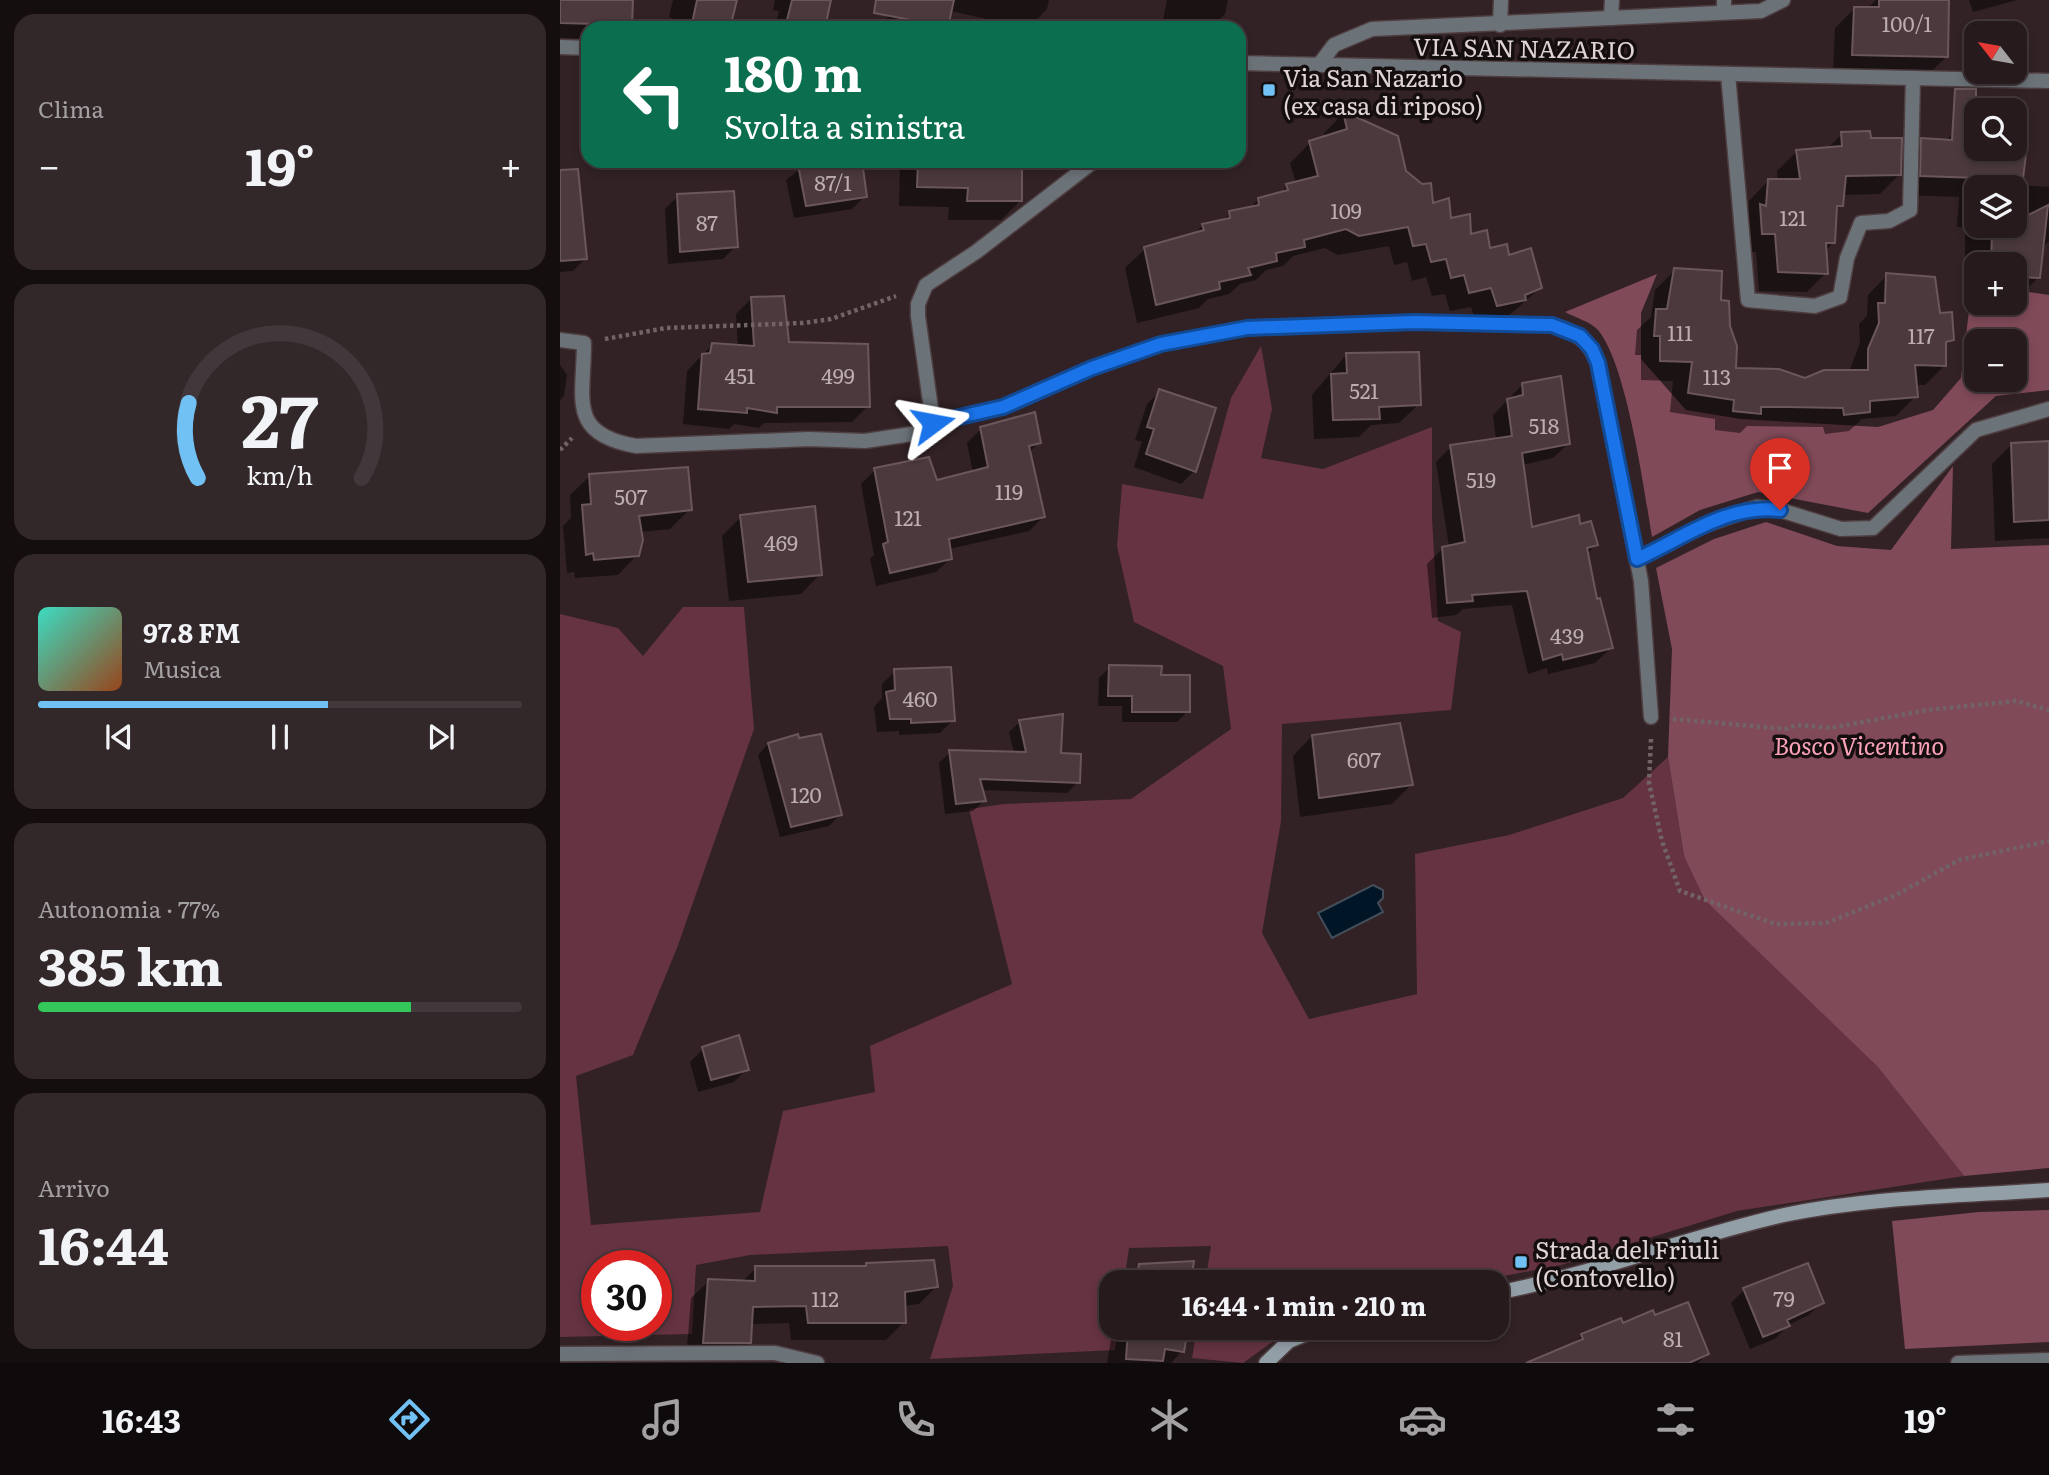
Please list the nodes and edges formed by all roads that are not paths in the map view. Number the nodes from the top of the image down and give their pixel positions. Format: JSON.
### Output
{"nodes":[{"id":1,"x":1501,"y":0,"type":"edge"},
{"id":2,"x":1612,"y":0,"type":"edge"},
{"id":3,"x":1783,"y":0,"type":"edge"},
{"id":4,"x":1724,"y":6,"type":"edge"},
{"id":5,"x":1611,"y":18,"type":"junction"},
{"id":6,"x":1500,"y":24,"type":"junction"},
{"id":7,"x":560,"y":47,"type":"edge"},
{"id":8,"x":581,"y":48,"type":"edge"},
{"id":9,"x":1246,"y":63,"type":"edge"},
{"id":10,"x":1319,"y":65,"type":"junction"},
{"id":11,"x":1728,"y":74,"type":"junction"},
{"id":12,"x":1913,"y":78,"type":"junction"},
{"id":13,"x":2049,"y":81,"type":"edge"},
{"id":14,"x":1085,"y":168,"type":"edge"},
{"id":15,"x":560,"y":341,"type":"edge"},
{"id":16,"x":2049,"y":409,"type":"edge"},
{"id":17,"x":933,"y":423,"type":"junction"},
{"id":18,"x":1637,"y":559,"type":"junction"},
{"id":19,"x":1651,"y":717,"type":"road end"},
{"id":20,"x":2049,"y":1190,"type":"edge"},
{"id":21,"x":1509,"y":1290,"type":"edge"},
{"id":22,"x":1291,"y":1340,"type":"edge"},
{"id":23,"x":560,"y":1354,"type":"edge"},
{"id":24,"x":2049,"y":1360,"type":"edge"},
{"id":25,"x":817,"y":1363,"type":"edge"},
{"id":26,"x":1266,"y":1363,"type":"edge"},
{"id":27,"x":1958,"y":1363,"type":"edge"}],
"edges":[{"from":1,"to":6,"type":"street","name":"VIA SAN NAZARIO"},
{"from":2,"to":5,"type":"street","name":"VIA SAN NAZARIO"},
{"from":3,"to":4,"type":"street","name":"VIA SAN NAZARIO"},
{"from":4,"to":5,"type":"street","name":"VIA SAN NAZARIO"},
{"from":5,"to":6,"type":"street","name":"VIA SAN NAZARIO"},
{"from":6,"to":10,"type":"street","name":"VIA SAN NAZARIO"},
{"from":7,"to":8,"type":"street"},
{"from":9,"to":10,"type":"street","name":"VIA SAN NAZARIO"},
{"from":10,"to":11,"type":"street","name":"VIA SAN NAZARIO"},
{"from":11,"to":12,"type":"street","name":"VIA SAN NAZARIO"},
{"from":11,"to":12,"type":"street"},
{"from":12,"to":13,"type":"street","name":"VIA SAN NAZARIO"},
{"from":14,"to":17,"type":"street"},
{"from":15,"to":17,"type":"street"},
{"from":16,"to":18,"type":"street"},
{"from":17,"to":18,"type":"street"},
{"from":18,"to":19,"type":"street"},
{"from":20,"to":21,"type":"main road"},
{"from":22,"to":26,"type":"main road"},
{"from":23,"to":25,"type":"street"},
{"from":24,"to":27,"type":"street"}]}
